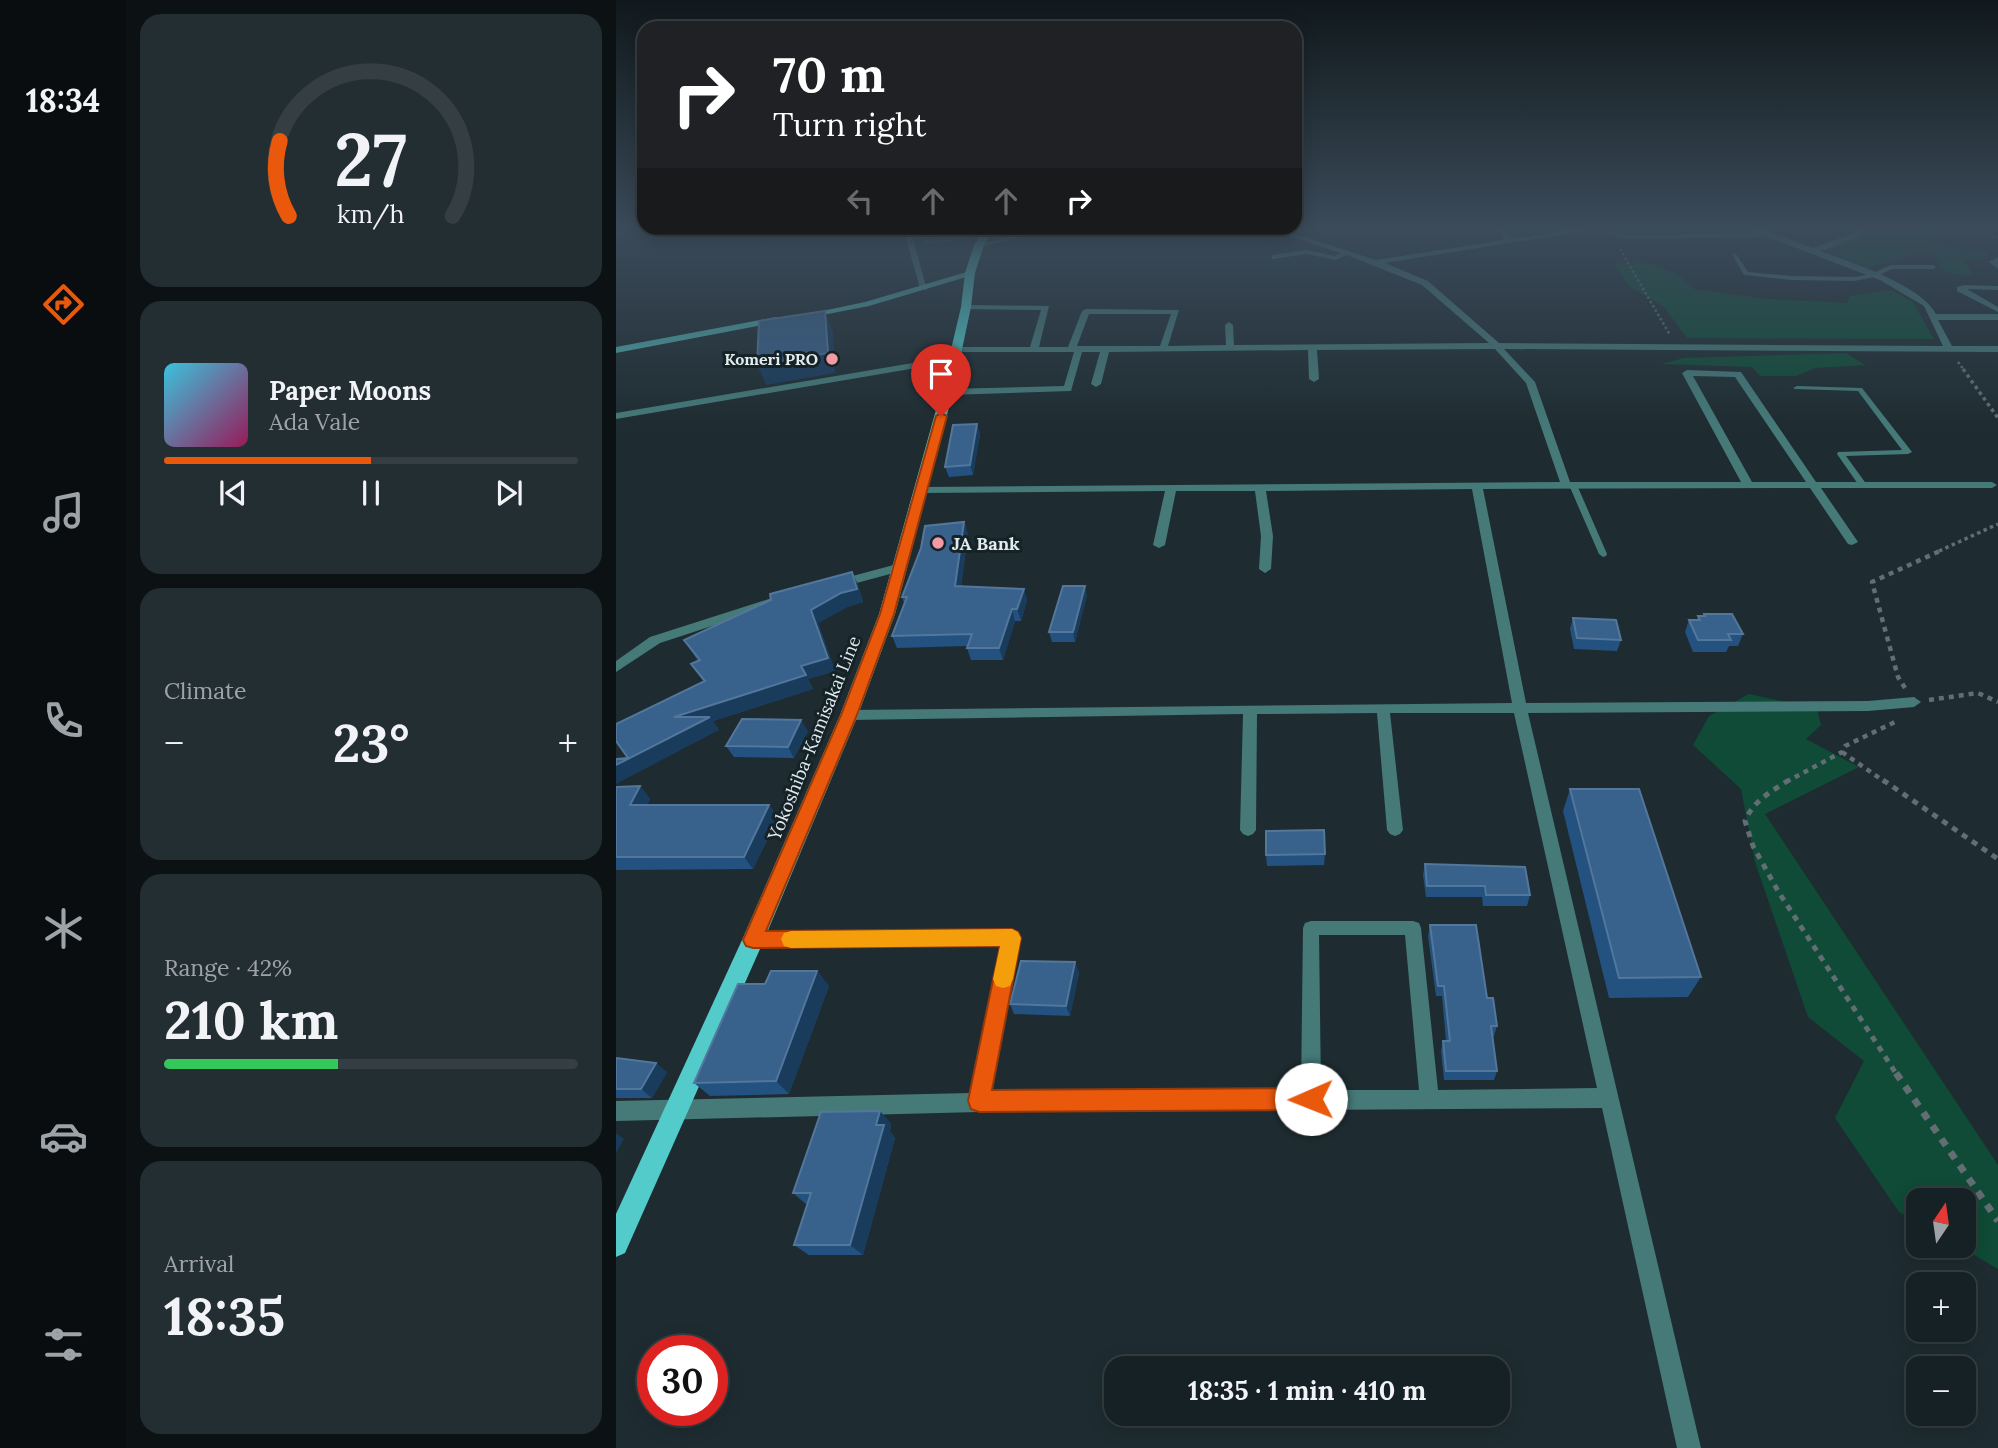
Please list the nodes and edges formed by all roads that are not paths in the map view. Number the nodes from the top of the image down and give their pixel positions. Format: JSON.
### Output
{"nodes":[{"id":1,"x":900,"y":295,"type":"edge"},
{"id":2,"x":967,"y":295,"type":"edge"},
{"id":3,"x":1438,"y":295,"type":"edge"},
{"id":4,"x":1909,"y":295,"type":"edge"},
{"id":5,"x":1970,"y":295,"type":"edge"},
{"id":6,"x":966,"y":307,"type":"junction"},
{"id":7,"x":1998,"y":310,"type":"edge"},
{"id":8,"x":800,"y":316,"type":"edge"},
{"id":9,"x":1933,"y":317,"type":"junction"},
{"id":10,"x":1998,"y":317,"type":"edge"},
{"id":11,"x":787,"y":318,"type":"edge"},
{"id":12,"x":1228,"y":325,"type":"dead end"},
{"id":13,"x":1164,"y":346,"type":"junction"},
{"id":14,"x":1230,"y":346,"type":"junction"},
{"id":15,"x":1312,"y":346,"type":"junction"},
{"id":16,"x":1497,"y":346,"type":"junction"},
{"id":17,"x":1106,"y":347,"type":"junction"},
{"id":18,"x":1034,"y":348,"type":"junction"},
{"id":19,"x":1076,"y":348,"type":"junction"},
{"id":20,"x":1949,"y":349,"type":"junction"},
{"id":21,"x":1998,"y":349,"type":"edge"},
{"id":22,"x":616,"y":350,"type":"edge"},
{"id":23,"x":955,"y":355,"type":"junction"},
{"id":24,"x":1314,"y":379,"type":"dead end"},
{"id":25,"x":1096,"y":384,"type":"dead end"},
{"id":26,"x":1797,"y":388,"type":"dead end"},
{"id":27,"x":947,"y":392,"type":"junction"},
{"id":28,"x":616,"y":416,"type":"edge"},
{"id":29,"x":1748,"y":484,"type":"junction"},
{"id":30,"x":1812,"y":484,"type":"junction"},
{"id":31,"x":1570,"y":485,"type":"junction"},
{"id":32,"x":1863,"y":485,"type":"junction"},
{"id":33,"x":1993,"y":485,"type":"dead end"},
{"id":34,"x":1478,"y":487,"type":"junction"},
{"id":35,"x":1171,"y":488,"type":"junction"},
{"id":36,"x":1260,"y":488,"type":"junction"},
{"id":37,"x":922,"y":490,"type":"junction"},
{"id":38,"x":1852,"y":541,"type":"dead end"},
{"id":39,"x":1159,"y":545,"type":"dead end"},
{"id":40,"x":1603,"y":554,"type":"dead end"},
{"id":41,"x":901,"y":567,"type":"junction"},
{"id":42,"x":1265,"y":569,"type":"dead end"},
{"id":43,"x":820,"y":589,"type":"edge"},
{"id":44,"x":793,"y":596,"type":"edge"},
{"id":45,"x":616,"y":667,"type":"edge"},
{"id":46,"x":1914,"y":702,"type":"road end"},
{"id":47,"x":1520,"y":708,"type":"junction"},
{"id":48,"x":1250,"y":709,"type":"junction"},
{"id":49,"x":1383,"y":709,"type":"junction"},
{"id":50,"x":849,"y":715,"type":"junction"},
{"id":51,"x":1248,"y":830,"type":"dead end"},
{"id":52,"x":1395,"y":830,"type":"dead end"},
{"id":53,"x":753,"y":940,"type":"junction"},
{"id":54,"x":1608,"y":1098,"type":"junction"},
{"id":55,"x":1311,"y":1099,"type":"junction"},
{"id":56,"x":1429,"y":1099,"type":"junction"},
{"id":57,"x":979,"y":1101,"type":"junction"},
{"id":58,"x":674,"y":1110,"type":"junction"},
{"id":59,"x":616,"y":1111,"type":"edge"},
{"id":60,"x":616,"y":1244,"type":"edge"},
{"id":61,"x":1689,"y":1448,"type":"edge"}],
"edges":[{"from":1,"to":8,"type":"street"},
{"from":2,"to":6,"type":"main road","name":"Yokoshiba-Kamisakai Line"},
{"from":3,"to":16,"type":"street"},
{"from":4,"to":9,"type":"street"},
{"from":5,"to":7,"type":"street"},
{"from":6,"to":18,"type":"street"},
{"from":6,"to":23,"type":"main road","name":"Yokoshiba-Kamisakai Line"},
{"from":9,"to":10,"type":"street"},
{"from":9,"to":20,"type":"street"},
{"from":11,"to":22,"type":"street"},
{"from":12,"to":14,"type":"street"},
{"from":13,"to":14,"type":"street"},
{"from":13,"to":17,"type":"street"},
{"from":13,"to":19,"type":"street"},
{"from":14,"to":15,"type":"street"},
{"from":15,"to":16,"type":"street"},
{"from":15,"to":24,"type":"street"},
{"from":16,"to":20,"type":"street"},
{"from":16,"to":31,"type":"street"},
{"from":17,"to":19,"type":"street"},
{"from":17,"to":25,"type":"street"},
{"from":18,"to":19,"type":"street"},
{"from":18,"to":23,"type":"street"},
{"from":19,"to":27,"type":"street"},
{"from":20,"to":21,"type":"street"},
{"from":23,"to":27,"type":"main road","name":"Yokoshiba-Kamisakai Line"},
{"from":23,"to":28,"type":"street"},
{"from":26,"to":32,"type":"lane"},
{"from":27,"to":37,"type":"main road","name":"Yokoshiba-Kamisakai Line"},
{"from":29,"to":30,"type":"street"},
{"from":29,"to":30,"type":"street"},
{"from":29,"to":31,"type":"street"},
{"from":30,"to":32,"type":"street"},
{"from":30,"to":38,"type":"street"},
{"from":31,"to":34,"type":"street"},
{"from":31,"to":40,"type":"lane"},
{"from":32,"to":33,"type":"street"},
{"from":34,"to":36,"type":"street"},
{"from":34,"to":47,"type":"street"},
{"from":35,"to":36,"type":"street"},
{"from":35,"to":37,"type":"street"},
{"from":35,"to":39,"type":"street"},
{"from":36,"to":42,"type":"street"},
{"from":37,"to":41,"type":"main road","name":"Yokoshiba-Kamisakai Line"},
{"from":41,"to":43,"type":"street"},
{"from":41,"to":50,"type":"main road","name":"Yokoshiba-Kamisakai Line"},
{"from":44,"to":45,"type":"street"},
{"from":46,"to":47,"type":"street"},
{"from":47,"to":49,"type":"street"},
{"from":47,"to":54,"type":"street"},
{"from":48,"to":49,"type":"street"},
{"from":48,"to":50,"type":"street"},
{"from":48,"to":51,"type":"street"},
{"from":49,"to":52,"type":"street"},
{"from":50,"to":53,"type":"main road","name":"Yokoshiba-Kamisakai Line"},
{"from":53,"to":57,"type":"street"},
{"from":53,"to":58,"type":"main road","name":"Yokoshiba-Kamisakai Line"},
{"from":54,"to":56,"type":"street"},
{"from":54,"to":61,"type":"street"},
{"from":55,"to":56,"type":"street"},
{"from":55,"to":56,"type":"street"},
{"from":55,"to":57,"type":"street"},
{"from":57,"to":58,"type":"street"},
{"from":58,"to":59,"type":"street"},
{"from":58,"to":60,"type":"main road","name":"Yokoshiba-Kamisakai Line"}]}
